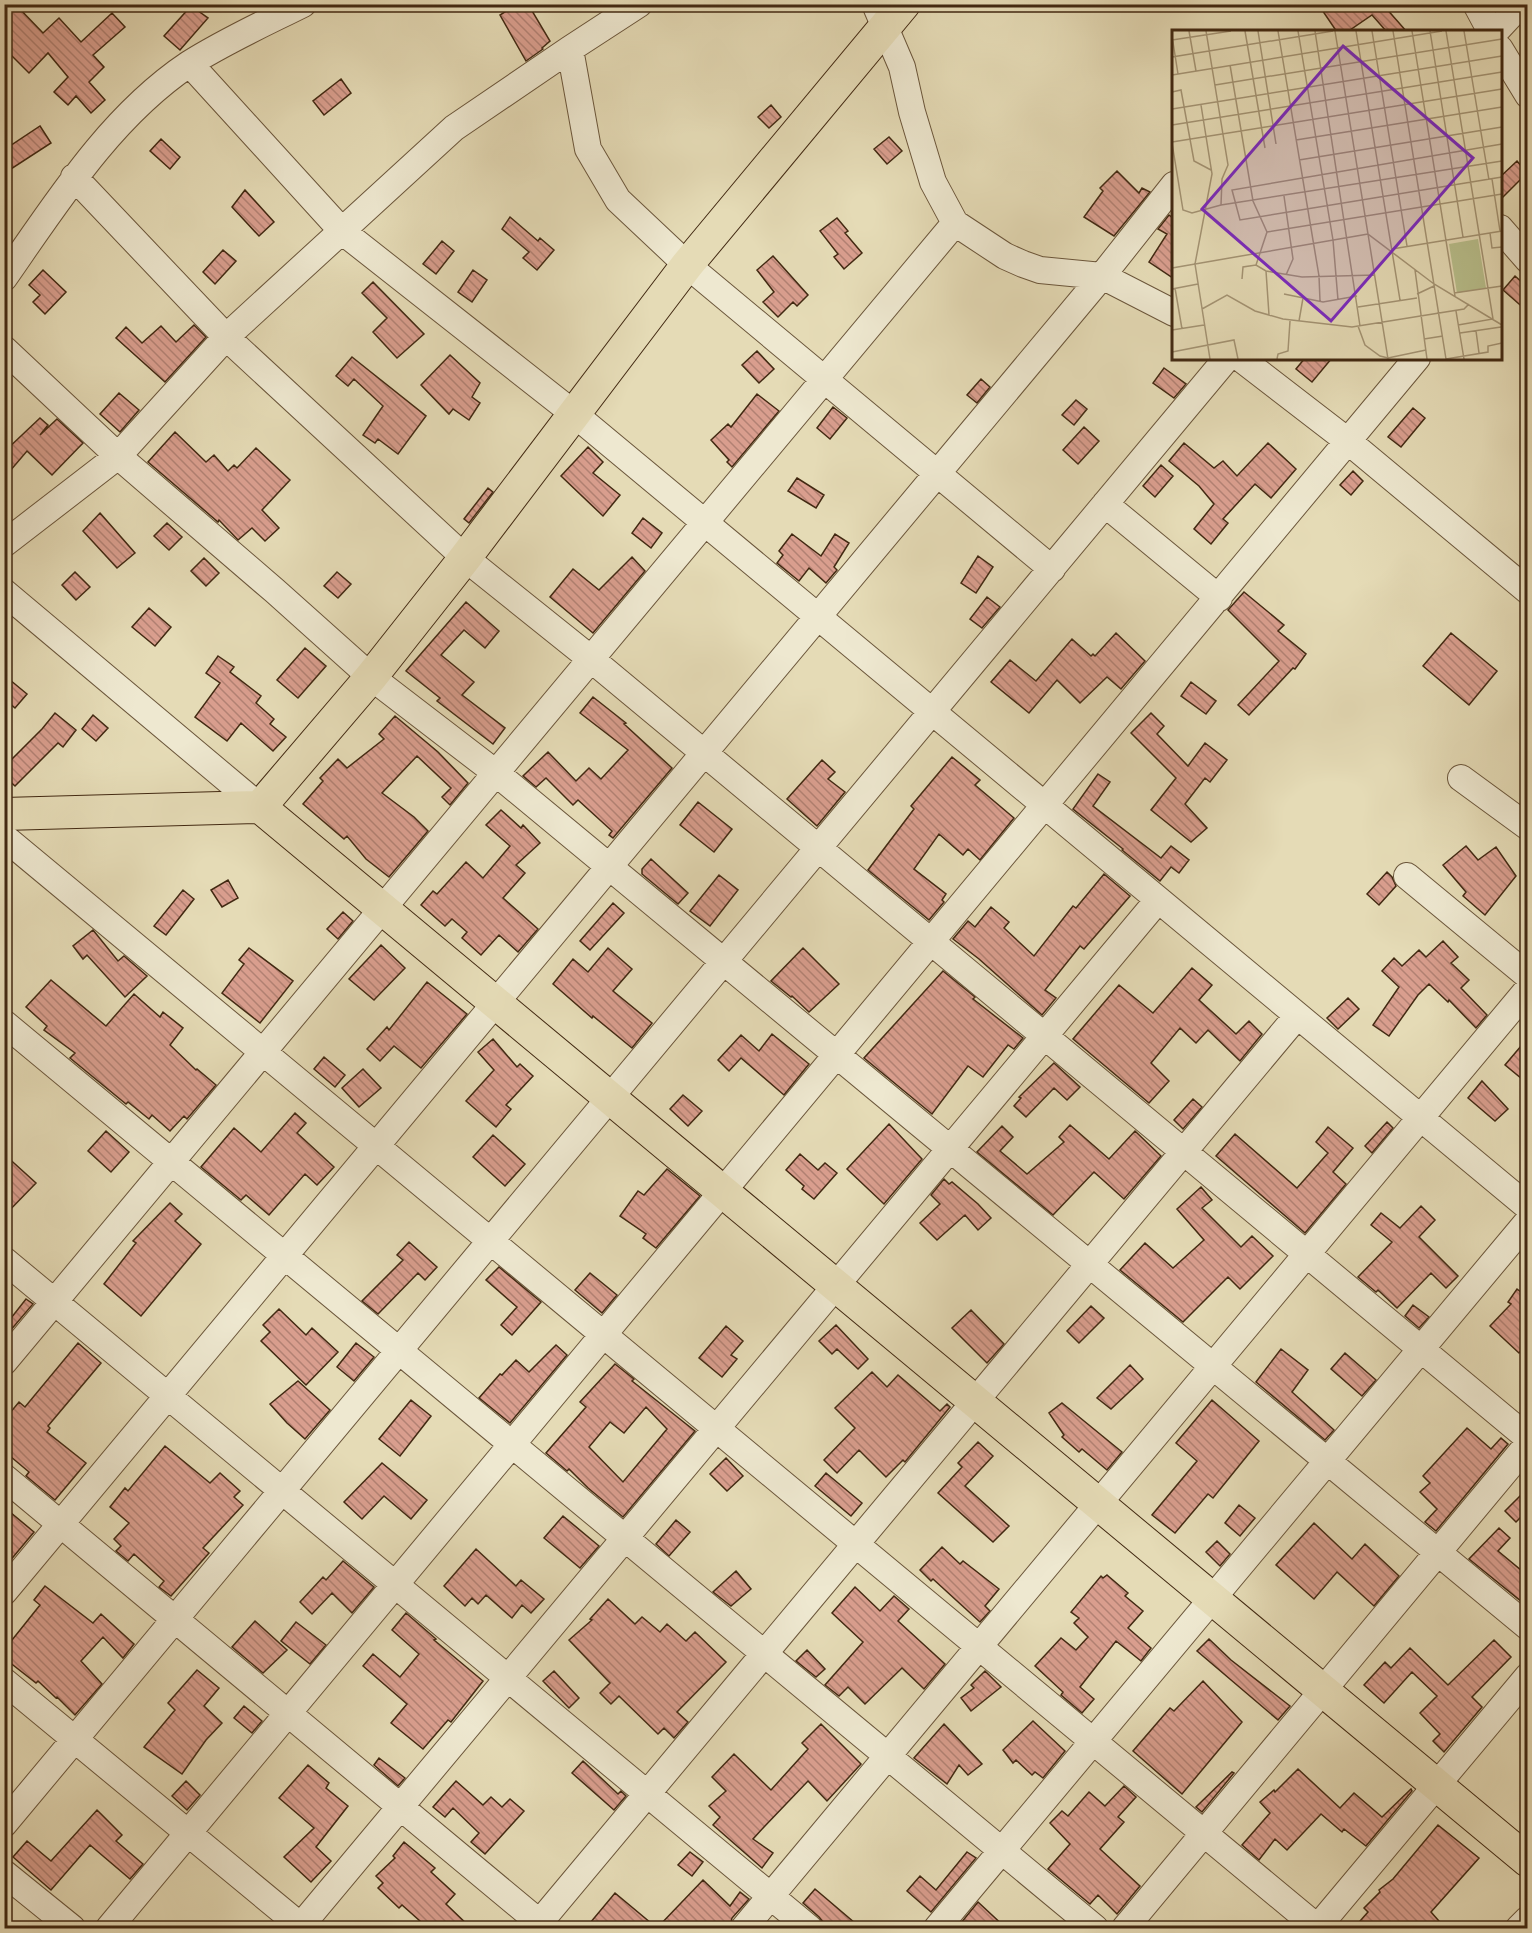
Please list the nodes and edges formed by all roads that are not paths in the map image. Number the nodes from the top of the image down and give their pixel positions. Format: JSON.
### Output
{"nodes":[{"id":1,"x":303,"y":4,"type":"edge"},
{"id":2,"x":639,"y":4,"type":"edge"},
{"id":3,"x":904,"y":4,"type":"edge"},
{"id":4,"x":1476,"y":4,"type":"edge"},
{"id":5,"x":1521,"y":4,"type":"edge"},
{"id":6,"x":879,"y":17,"type":"edge"},
{"id":7,"x":1492,"y":30,"type":"edge"},
{"id":8,"x":1495,"y":30,"type":"edge"},
{"id":9,"x":570,"y":49,"type":"junction"},
{"id":10,"x":1502,"y":52,"type":"edge"},
{"id":11,"x":189,"y":64,"type":"junction"},
{"id":12,"x":1527,"y":95,"type":"edge"},
{"id":13,"x":74,"y":177,"type":"junction"},
{"id":14,"x":1172,"y":186,"type":"edge"},
{"id":15,"x":955,"y":222,"type":"junction"},
{"id":16,"x":1502,"y":230,"type":"edge"},
{"id":17,"x":343,"y":232,"type":"junction"},
{"id":18,"x":1527,"y":260,"type":"edge"},
{"id":19,"x":687,"y":266,"type":"junction"},
{"id":20,"x":1102,"y":276,"type":"junction"},
{"id":21,"x":4,"y":278,"type":"edge"},
{"id":22,"x":1172,"y":312,"type":"edge"},
{"id":23,"x":226,"y":337,"type":"junction"},
{"id":24,"x":4,"y":350,"type":"edge"},
{"id":25,"x":1225,"y":360,"type":"edge"},
{"id":26,"x":1243,"y":360,"type":"edge"},
{"id":27,"x":1415,"y":360,"type":"edge"},
{"id":28,"x":824,"y":380,"type":"junction"},
{"id":29,"x":573,"y":413,"type":"junction"},
{"id":30,"x":1349,"y":442,"type":"junction"},
{"id":31,"x":118,"y":456,"type":"junction"},
{"id":32,"x":938,"y":474,"type":"junction"},
{"id":33,"x":1105,"y":504,"type":"junction"},
{"id":34,"x":704,"y":523,"type":"junction"},
{"id":35,"x":4,"y":544,"type":"edge"},
{"id":36,"x":465,"y":558,"type":"junction"},
{"id":37,"x":1052,"y":569,"type":"junction"},
{"id":38,"x":1527,"y":591,"type":"edge"},
{"id":39,"x":4,"y":592,"type":"edge"},
{"id":40,"x":1219,"y":598,"type":"junction"},
{"id":41,"x":818,"y":617,"type":"junction"},
{"id":42,"x":591,"y":659,"type":"junction"},
{"id":43,"x":371,"y":677,"type":"junction"},
{"id":44,"x":932,"y":712,"type":"junction"},
{"id":45,"x":704,"y":754,"type":"junction"},
{"id":46,"x":496,"y":773,"type":"junction"},
{"id":47,"x":1461,"y":778,"type":"dead end"},
{"id":48,"x":1045,"y":806,"type":"junction"},
{"id":49,"x":260,"y":807,"type":"junction"},
{"id":50,"x":4,"y":814,"type":"edge"},
{"id":51,"x":1527,"y":827,"type":"edge"},
{"id":52,"x":7,"y":845,"type":"edge"},
{"id":53,"x":818,"y":849,"type":"junction"},
{"id":54,"x":609,"y":867,"type":"junction"},
{"id":55,"x":1407,"y":876,"type":"dead end"},
{"id":56,"x":1158,"y":900,"type":"junction"},
{"id":57,"x":382,"y":909,"type":"junction"},
{"id":58,"x":932,"y":943,"type":"junction"},
{"id":59,"x":724,"y":962,"type":"junction"},
{"id":60,"x":1527,"y":976,"type":"edge"},
{"id":61,"x":1527,"y":989,"type":"edge"},
{"id":62,"x":496,"y":1004,"type":"junction"},
{"id":63,"x":1297,"y":1016,"type":"junction"},
{"id":64,"x":4,"y":1023,"type":"edge"},
{"id":65,"x":1044,"y":1036,"type":"junction"},
{"id":66,"x":263,"y":1052,"type":"junction"},
{"id":67,"x":837,"y":1056,"type":"junction"},
{"id":68,"x":610,"y":1098,"type":"junction"},
{"id":69,"x":1420,"y":1118,"type":"junction"},
{"id":70,"x":376,"y":1146,"type":"junction"},
{"id":71,"x":950,"y":1149,"type":"junction"},
{"id":72,"x":1183,"y":1152,"type":"junction"},
{"id":73,"x":172,"y":1161,"type":"junction"},
{"id":74,"x":723,"y":1192,"type":"junction"},
{"id":75,"x":1527,"y":1207,"type":"edge"},
{"id":76,"x":1527,"y":1221,"type":"edge"},
{"id":77,"x":490,"y":1241,"type":"junction"},
{"id":78,"x":1306,"y":1254,"type":"junction"},
{"id":79,"x":285,"y":1256,"type":"junction"},
{"id":80,"x":4,"y":1260,"type":"edge"},
{"id":81,"x":1089,"y":1264,"type":"junction"},
{"id":82,"x":835,"y":1286,"type":"junction"},
{"id":83,"x":55,"y":1302,"type":"junction"},
{"id":84,"x":604,"y":1335,"type":"junction"},
{"id":85,"x":1420,"y":1349,"type":"junction"},
{"id":86,"x":399,"y":1350,"type":"junction"},
{"id":87,"x":4,"y":1362,"type":"edge"},
{"id":88,"x":1213,"y":1366,"type":"junction"},
{"id":89,"x":168,"y":1396,"type":"junction"},
{"id":90,"x":975,"y":1401,"type":"junction"},
{"id":91,"x":716,"y":1429,"type":"junction"},
{"id":92,"x":1527,"y":1438,"type":"edge"},
{"id":93,"x":1527,"y":1444,"type":"edge"},
{"id":94,"x":513,"y":1445,"type":"junction"},
{"id":95,"x":1327,"y":1461,"type":"junction"},
{"id":96,"x":4,"y":1478,"type":"edge"},
{"id":97,"x":282,"y":1491,"type":"junction"},
{"id":98,"x":1098,"y":1504,"type":"junction"},
{"id":99,"x":61,"y":1524,"type":"junction"},
{"id":100,"x":625,"y":1538,"type":"junction"},
{"id":101,"x":855,"y":1545,"type":"junction"},
{"id":102,"x":1438,"y":1552,"type":"junction"},
{"id":103,"x":396,"y":1585,"type":"junction"},
{"id":104,"x":4,"y":1592,"type":"edge"},
{"id":105,"x":1212,"y":1599,"type":"junction"},
{"id":106,"x":175,"y":1620,"type":"junction"},
{"id":107,"x":1527,"y":1627,"type":"edge"},
{"id":108,"x":979,"y":1647,"type":"junction"},
{"id":109,"x":764,"y":1654,"type":"junction"},
{"id":110,"x":1527,"y":1676,"type":"edge"},
{"id":111,"x":508,"y":1678,"type":"junction"},
{"id":112,"x":4,"y":1681,"type":"edge"},
{"id":113,"x":1323,"y":1691,"type":"junction"},
{"id":114,"x":288,"y":1714,"type":"junction"},
{"id":115,"x":75,"y":1739,"type":"junction"},
{"id":116,"x":1093,"y":1742,"type":"junction"},
{"id":117,"x":888,"y":1756,"type":"junction"},
{"id":118,"x":1436,"y":1785,"type":"junction"},
{"id":119,"x":647,"y":1794,"type":"junction"},
{"id":120,"x":401,"y":1808,"type":"junction"},
{"id":121,"x":4,"y":1824,"type":"edge"},
{"id":122,"x":188,"y":1834,"type":"junction"},
{"id":123,"x":1204,"y":1834,"type":"junction"},
{"id":124,"x":1002,"y":1851,"type":"junction"},
{"id":125,"x":1527,"y":1861,"type":"edge"},
{"id":126,"x":4,"y":1873,"type":"edge"},
{"id":127,"x":770,"y":1897,"type":"junction"},
{"id":128,"x":1527,"y":1919,"type":"edge"},
{"id":129,"x":540,"y":1927,"type":"edge"},
{"id":130,"x":301,"y":1928,"type":"edge"},
{"id":131,"x":1317,"y":1928,"type":"edge"},
{"id":132,"x":72,"y":1929,"type":"edge"},
{"id":133,"x":109,"y":1929,"type":"edge"},
{"id":134,"x":744,"y":1929,"type":"edge"},
{"id":135,"x":809,"y":1929,"type":"edge"},
{"id":136,"x":937,"y":1929,"type":"edge"},
{"id":137,"x":1095,"y":1929,"type":"edge"},
{"id":138,"x":1125,"y":1929,"type":"edge"},
{"id":139,"x":1520,"y":1929,"type":"edge"}],
"edges":[{"from":1,"to":11,"type":"street"},
{"from":2,"to":9,"type":"street"},
{"from":3,"to":6,"type":"main road"},
{"from":4,"to":7,"type":"street"},
{"from":5,"to":8,"type":"street"},
{"from":6,"to":15,"type":"street"},
{"from":6,"to":19,"type":"main road"},
{"from":9,"to":17,"type":"street"},
{"from":9,"to":19,"type":"street"},
{"from":10,"to":12,"type":"street"},
{"from":11,"to":13,"type":"street"},
{"from":11,"to":17,"type":"street"},
{"from":13,"to":21,"type":"street"},
{"from":13,"to":23,"type":"street"},
{"from":14,"to":20,"type":"street"},
{"from":15,"to":20,"type":"street"},
{"from":15,"to":28,"type":"street"},
{"from":16,"to":18,"type":"street"},
{"from":17,"to":23,"type":"street"},
{"from":17,"to":29,"type":"street"},
{"from":19,"to":28,"type":"street"},
{"from":19,"to":29,"type":"main road"},
{"from":20,"to":22,"type":"street"},
{"from":20,"to":32,"type":"street"},
{"from":23,"to":31,"type":"street"},
{"from":23,"to":36,"type":"street"},
{"from":24,"to":31,"type":"street"},
{"from":25,"to":33,"type":"street"},
{"from":26,"to":30,"type":"street"},
{"from":27,"to":30,"type":"street"},
{"from":28,"to":32,"type":"street"},
{"from":28,"to":34,"type":"street"},
{"from":29,"to":34,"type":"street"},
{"from":29,"to":36,"type":"main road"},
{"from":30,"to":38,"type":"street"},
{"from":30,"to":40,"type":"street"},
{"from":31,"to":35,"type":"street"},
{"from":31,"to":43,"type":"street"},
{"from":32,"to":37,"type":"street"},
{"from":32,"to":41,"type":"street"},
{"from":33,"to":37,"type":"street"},
{"from":33,"to":40,"type":"street"},
{"from":34,"to":41,"type":"street"},
{"from":34,"to":42,"type":"street"},
{"from":36,"to":42,"type":"street"},
{"from":36,"to":43,"type":"main road"},
{"from":37,"to":44,"type":"street"},
{"from":39,"to":49,"type":"street"},
{"from":40,"to":48,"type":"street"},
{"from":41,"to":44,"type":"street"},
{"from":41,"to":45,"type":"street"},
{"from":42,"to":45,"type":"street"},
{"from":42,"to":46,"type":"street"},
{"from":43,"to":46,"type":"street"},
{"from":43,"to":49,"type":"main road"},
{"from":44,"to":48,"type":"street"},
{"from":44,"to":53,"type":"street"},
{"from":45,"to":53,"type":"street"},
{"from":45,"to":54,"type":"street"},
{"from":46,"to":54,"type":"street"},
{"from":46,"to":57,"type":"street"},
{"from":47,"to":51,"type":"street"},
{"from":48,"to":56,"type":"street"},
{"from":48,"to":58,"type":"street"},
{"from":49,"to":50,"type":"main road"},
{"from":49,"to":57,"type":"main road"},
{"from":52,"to":66,"type":"street"},
{"from":53,"to":58,"type":"street"},
{"from":53,"to":59,"type":"street"},
{"from":54,"to":59,"type":"street"},
{"from":54,"to":62,"type":"street"},
{"from":55,"to":60,"type":"street"},
{"from":56,"to":63,"type":"street"},
{"from":56,"to":65,"type":"street"},
{"from":57,"to":62,"type":"main road"},
{"from":57,"to":66,"type":"street"},
{"from":58,"to":65,"type":"street"},
{"from":58,"to":67,"type":"street"},
{"from":59,"to":67,"type":"street"},
{"from":59,"to":68,"type":"street"},
{"from":61,"to":69,"type":"street"},
{"from":62,"to":68,"type":"main road"},
{"from":62,"to":70,"type":"street"},
{"from":63,"to":69,"type":"street"},
{"from":63,"to":72,"type":"street"},
{"from":64,"to":73,"type":"street"},
{"from":65,"to":71,"type":"street"},
{"from":65,"to":72,"type":"street"},
{"from":66,"to":70,"type":"street"},
{"from":66,"to":73,"type":"street"},
{"from":67,"to":71,"type":"street"},
{"from":67,"to":74,"type":"street"},
{"from":68,"to":74,"type":"main road"},
{"from":68,"to":77,"type":"street"},
{"from":69,"to":75,"type":"street"},
{"from":69,"to":78,"type":"street"},
{"from":70,"to":77,"type":"street"},
{"from":70,"to":79,"type":"street"},
{"from":71,"to":81,"type":"street"},
{"from":71,"to":82,"type":"street"},
{"from":72,"to":78,"type":"street"},
{"from":72,"to":81,"type":"street"},
{"from":73,"to":79,"type":"street"},
{"from":73,"to":83,"type":"street"},
{"from":74,"to":82,"type":"main road"},
{"from":74,"to":84,"type":"street"},
{"from":76,"to":85,"type":"street"},
{"from":77,"to":84,"type":"street"},
{"from":77,"to":86,"type":"street"},
{"from":78,"to":85,"type":"street"},
{"from":78,"to":88,"type":"street"},
{"from":79,"to":86,"type":"street"},
{"from":79,"to":89,"type":"street"},
{"from":80,"to":83,"type":"street"},
{"from":81,"to":88,"type":"street"},
{"from":81,"to":90,"type":"street"},
{"from":82,"to":90,"type":"main road"},
{"from":82,"to":91,"type":"street"},
{"from":83,"to":87,"type":"street"},
{"from":83,"to":89,"type":"street"},
{"from":84,"to":91,"type":"street"},
{"from":84,"to":94,"type":"street"},
{"from":85,"to":92,"type":"street"},
{"from":85,"to":95,"type":"street"},
{"from":86,"to":94,"type":"street"},
{"from":86,"to":97,"type":"street"},
{"from":88,"to":95,"type":"street"},
{"from":88,"to":98,"type":"street"},
{"from":89,"to":97,"type":"street"},
{"from":89,"to":99,"type":"street"},
{"from":90,"to":98,"type":"main road"},
{"from":90,"to":101,"type":"street"},
{"from":91,"to":100,"type":"street"},
{"from":91,"to":101,"type":"street"},
{"from":93,"to":102,"type":"street"},
{"from":94,"to":100,"type":"street"},
{"from":94,"to":103,"type":"street"},
{"from":95,"to":102,"type":"street"},
{"from":95,"to":105,"type":"street"},
{"from":96,"to":99,"type":"street"},
{"from":97,"to":103,"type":"street"},
{"from":97,"to":106,"type":"street"},
{"from":98,"to":105,"type":"main road"},
{"from":98,"to":108,"type":"street"},
{"from":99,"to":104,"type":"street"},
{"from":99,"to":106,"type":"street"},
{"from":100,"to":109,"type":"street"},
{"from":100,"to":111,"type":"street"},
{"from":101,"to":108,"type":"street"},
{"from":101,"to":109,"type":"street"},
{"from":102,"to":107,"type":"street"},
{"from":102,"to":113,"type":"street"},
{"from":103,"to":111,"type":"street"},
{"from":103,"to":114,"type":"street"},
{"from":105,"to":113,"type":"main road"},
{"from":105,"to":116,"type":"street"},
{"from":106,"to":114,"type":"street"},
{"from":106,"to":115,"type":"street"},
{"from":108,"to":116,"type":"street"},
{"from":108,"to":117,"type":"street"},
{"from":109,"to":117,"type":"street"},
{"from":109,"to":119,"type":"street"},
{"from":110,"to":118,"type":"street"},
{"from":111,"to":119,"type":"street"},
{"from":111,"to":120,"type":"street"},
{"from":112,"to":115,"type":"street"},
{"from":113,"to":118,"type":"main road"},
{"from":113,"to":123,"type":"street"},
{"from":114,"to":120,"type":"street"},
{"from":114,"to":122,"type":"street"},
{"from":115,"to":121,"type":"street"},
{"from":115,"to":122,"type":"street"},
{"from":116,"to":123,"type":"street"},
{"from":116,"to":124,"type":"street"},
{"from":117,"to":124,"type":"street"},
{"from":117,"to":127,"type":"street"},
{"from":118,"to":125,"type":"main road"},
{"from":118,"to":131,"type":"street"},
{"from":119,"to":127,"type":"street"},
{"from":119,"to":129,"type":"street"},
{"from":120,"to":129,"type":"street"},
{"from":120,"to":130,"type":"street"},
{"from":122,"to":130,"type":"street"},
{"from":122,"to":133,"type":"street"},
{"from":123,"to":131,"type":"street"},
{"from":123,"to":138,"type":"street"},
{"from":124,"to":136,"type":"street"},
{"from":124,"to":137,"type":"street"},
{"from":126,"to":132,"type":"street"},
{"from":127,"to":134,"type":"street"},
{"from":127,"to":135,"type":"street"},
{"from":128,"to":139,"type":"street"}]}
